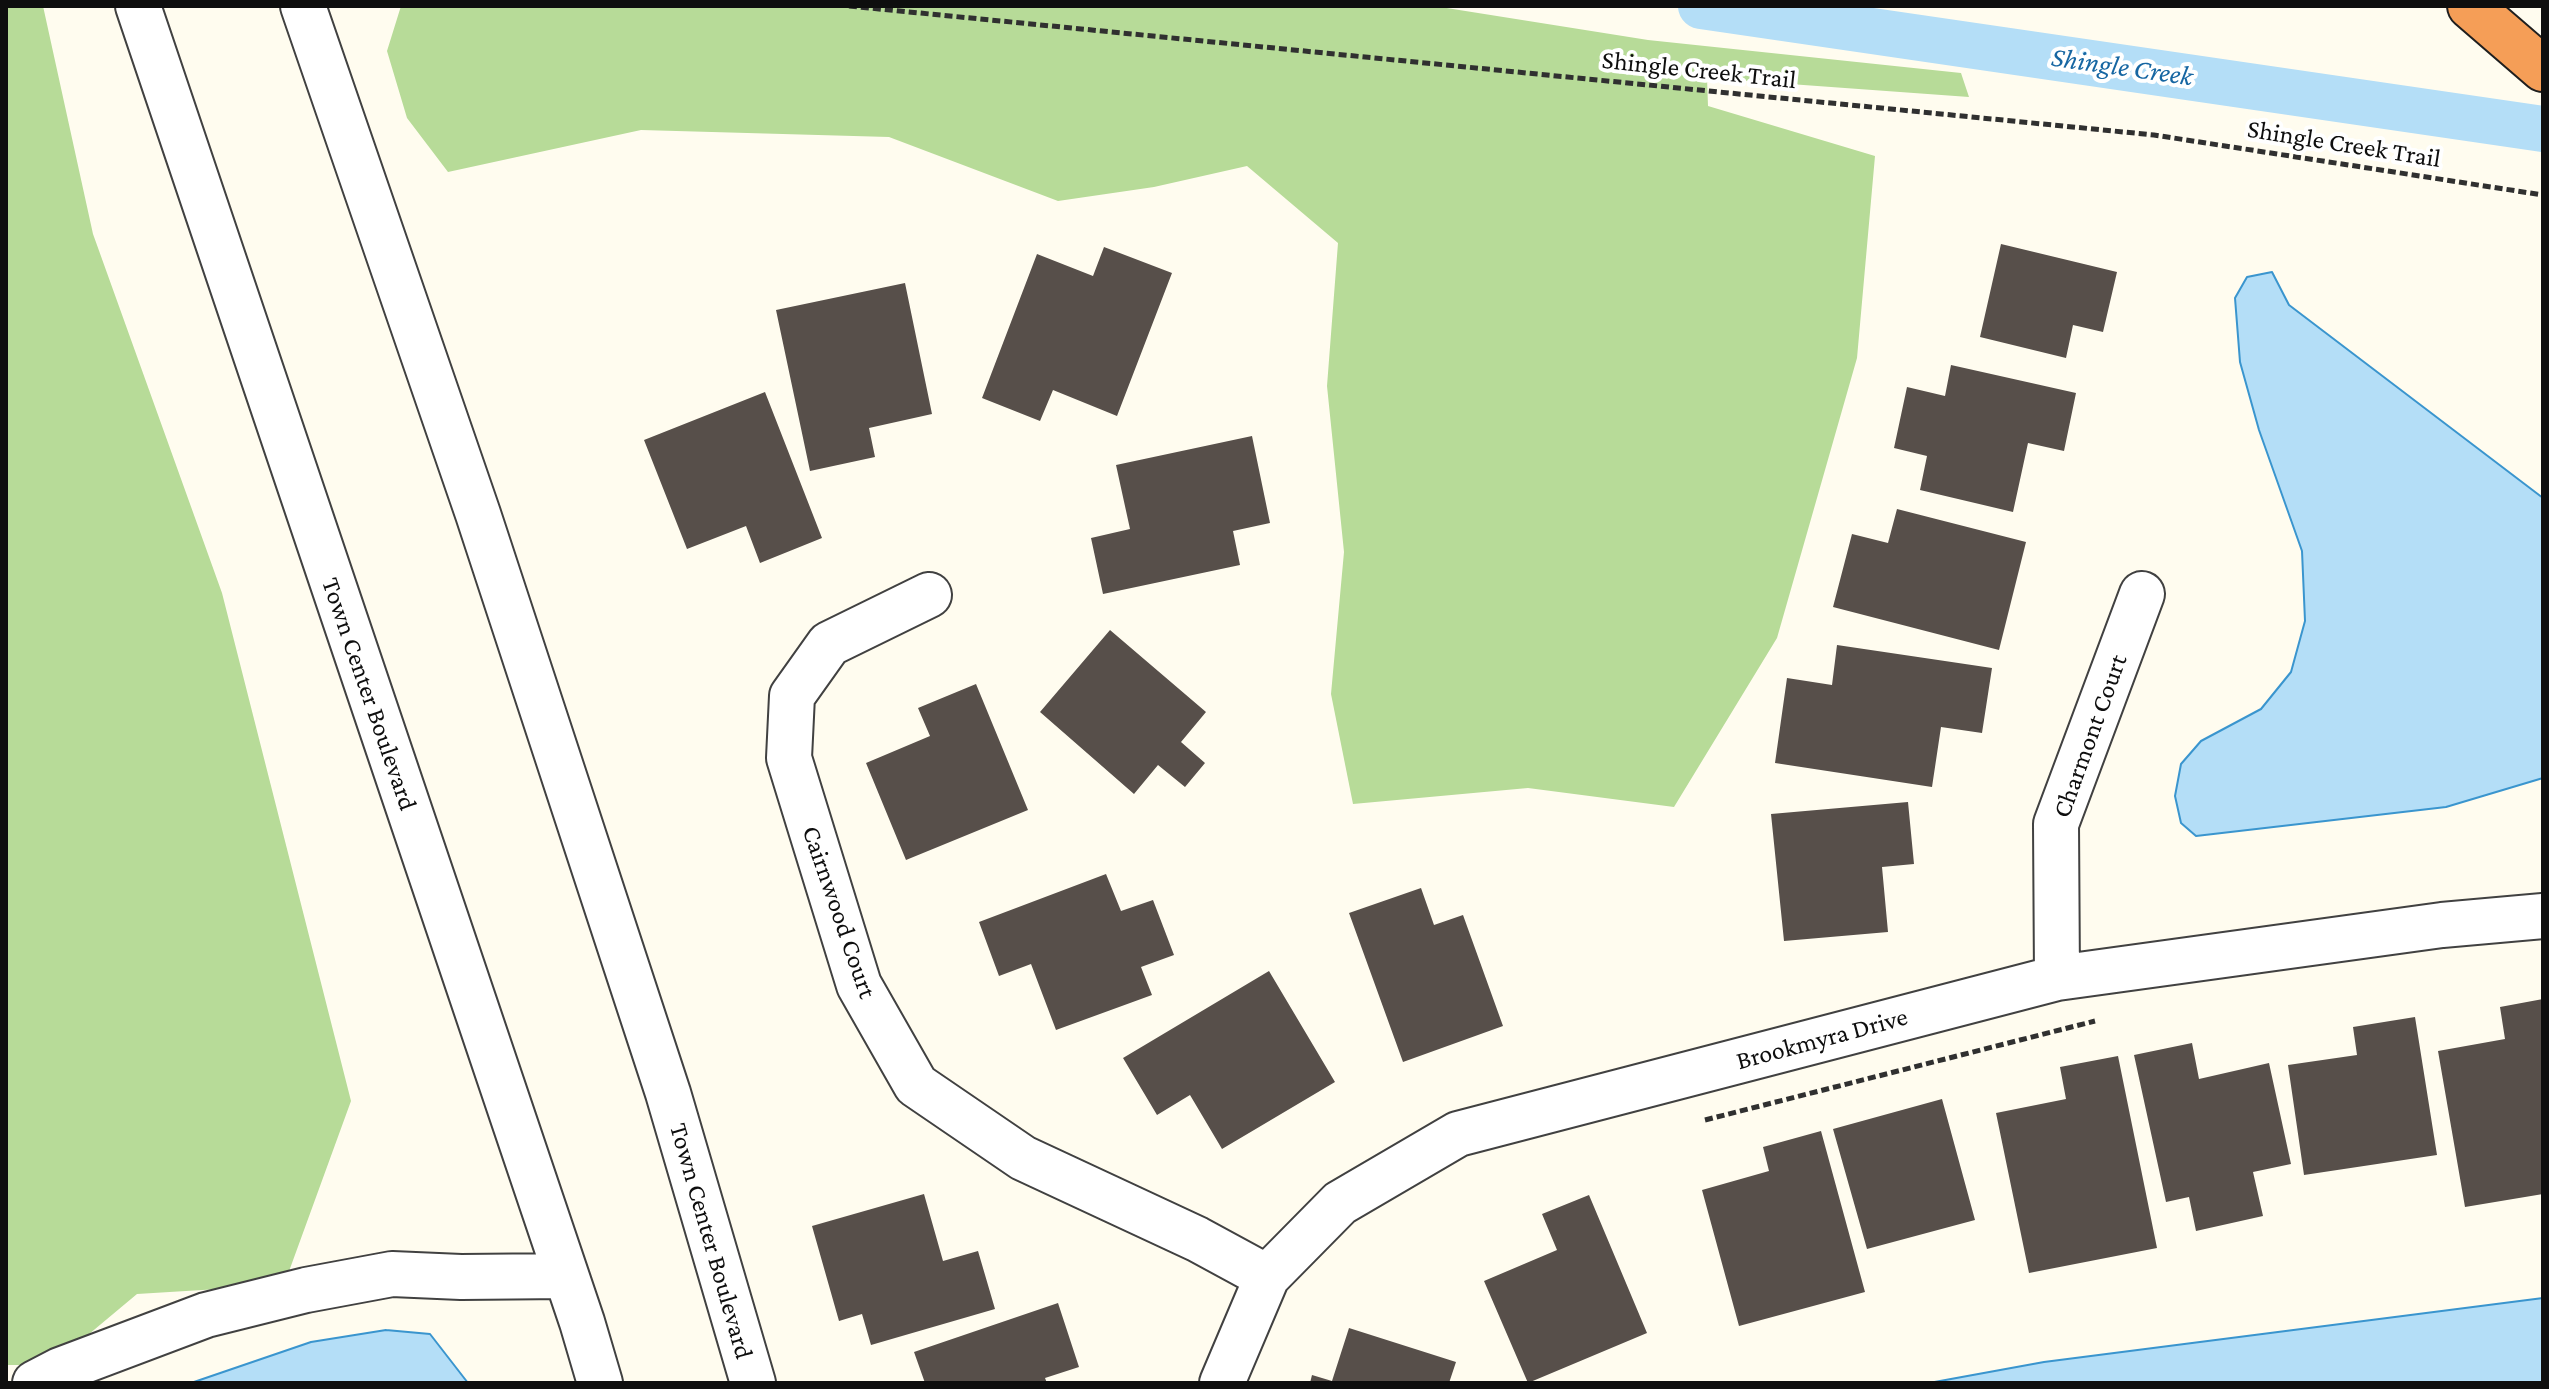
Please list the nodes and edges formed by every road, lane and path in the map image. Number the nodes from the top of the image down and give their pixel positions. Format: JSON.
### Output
{"nodes":[{"id":1,"x":138,"y":6,"type":"edge"},
{"id":2,"x":303,"y":6,"type":"edge"},
{"id":3,"x":849,"y":6,"type":"edge"},
{"id":4,"x":2470,"y":6,"type":"edge"},
{"id":5,"x":2543,"y":69,"type":"edge"},
{"id":6,"x":2543,"y":195,"type":"edge"},
{"id":7,"x":2142,"y":594,"type":"dead end"},
{"id":8,"x":929,"y":595,"type":"dead end"},
{"id":9,"x":2543,"y":916,"type":"edge"},
{"id":10,"x":2057,"y":978,"type":"junction"},
{"id":11,"x":2102,"y":1019,"type":"dead end"},
{"id":12,"x":1704,"y":1120,"type":"dead end"},
{"id":13,"x":565,"y":1276,"type":"junction"},
{"id":14,"x":1267,"y":1277,"type":"junction"},
{"id":15,"x":35,"y":1383,"type":"edge"},
{"id":16,"x":600,"y":1383,"type":"edge"},
{"id":17,"x":753,"y":1383,"type":"edge"},
{"id":18,"x":1222,"y":1383,"type":"edge"}],
"edges":[{"from":1,"to":13,"type":"street","name":"Town Center Boulevard"},
{"from":2,"to":17,"type":"street","name":"Town Center Boulevard"},
{"from":3,"to":6,"type":"path","name":"Shingle Creek Trail"},
{"from":4,"to":5,"type":"highway"},
{"from":7,"to":10,"type":"street","name":"Charmont Court"},
{"from":8,"to":14,"type":"street","name":"Cairnwood Court"},
{"from":9,"to":10,"type":"street","name":"Brookmyra Drive"},
{"from":10,"to":14,"type":"street","name":"Brookmyra Drive"},
{"from":11,"to":12,"type":"path"},
{"from":13,"to":15,"type":"street"},
{"from":13,"to":16,"type":"street","name":"Town Center Boulevard"},
{"from":14,"to":18,"type":"street","name":"Brookmyra Drive"}]}
